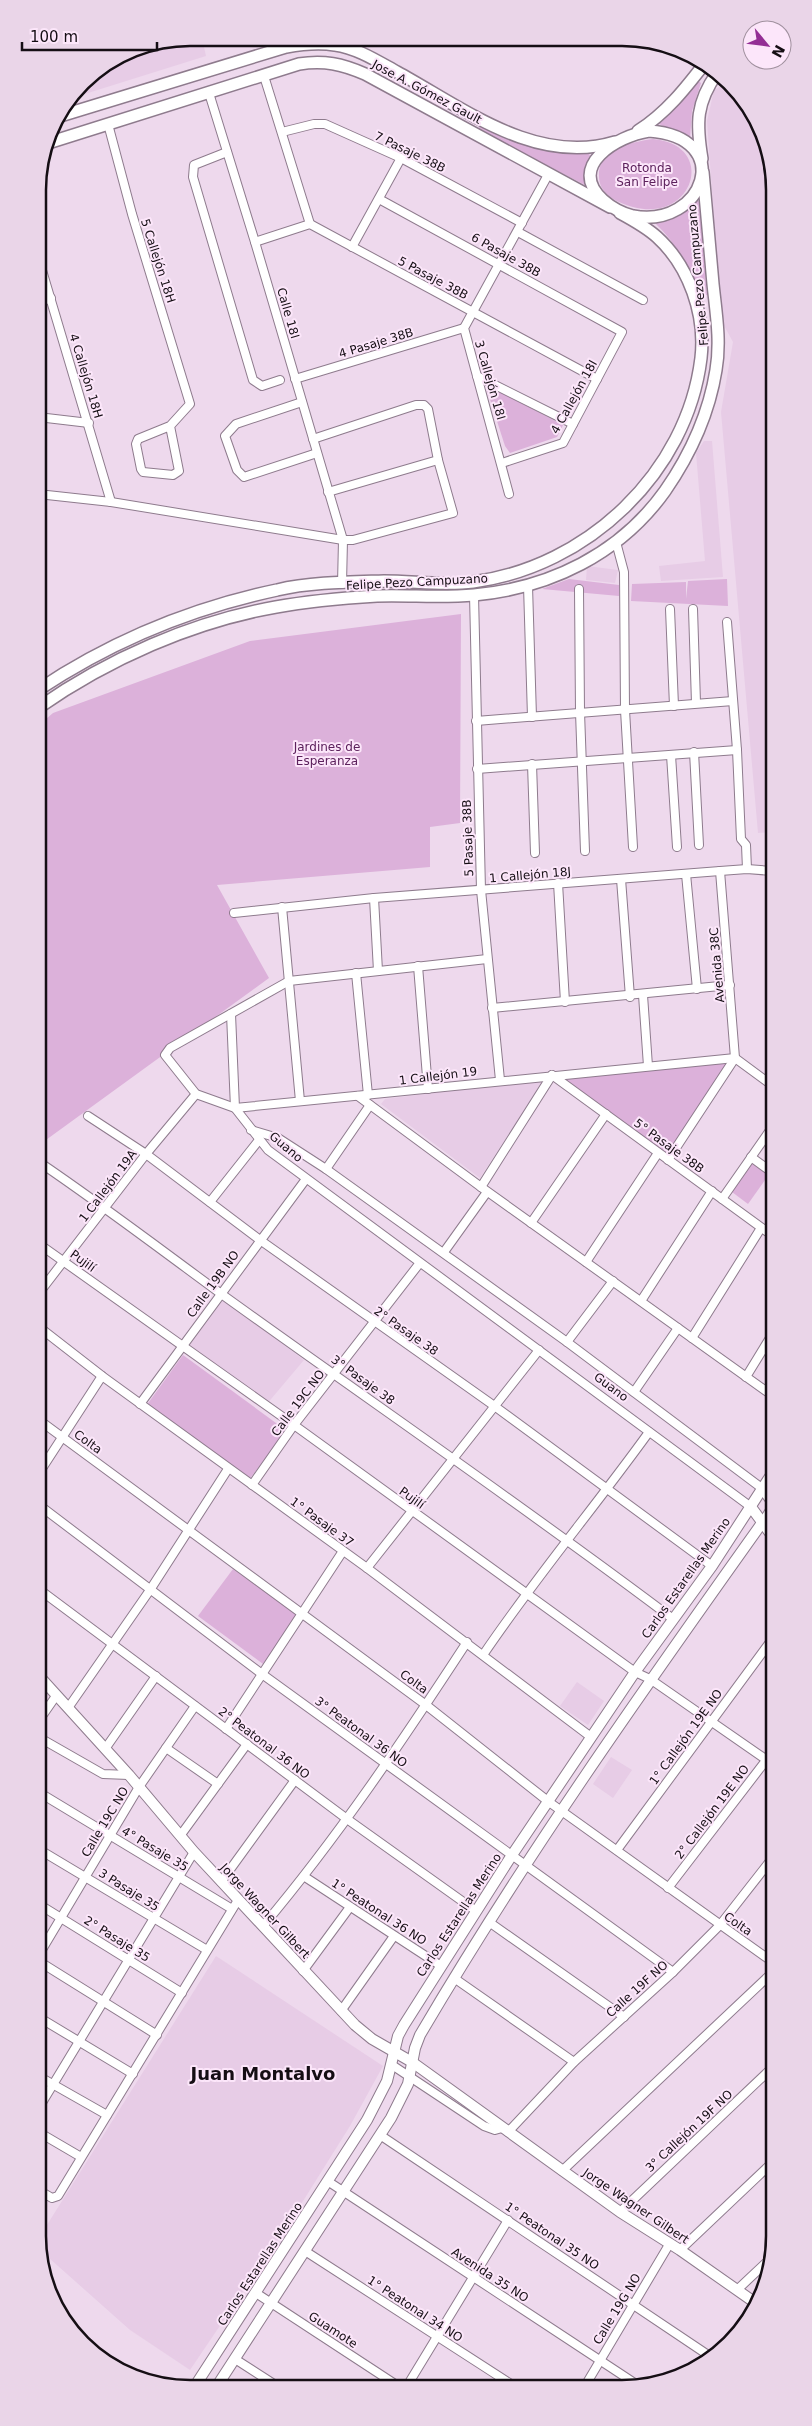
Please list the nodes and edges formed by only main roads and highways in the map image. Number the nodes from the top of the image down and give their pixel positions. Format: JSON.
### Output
{"nodes":[{"id":1,"x":294,"y":46,"type":"edge"},
{"id":2,"x":337,"y":46,"type":"edge"},
{"id":3,"x":699,"y":70,"type":"edge"},
{"id":4,"x":714,"y":80,"type":"edge"},
{"id":5,"x":68,"y":114,"type":"edge"},
{"id":6,"x":636,"y":133,"type":"junction"},
{"id":7,"x":55,"y":141,"type":"edge"},
{"id":8,"x":615,"y":142,"type":"junction"},
{"id":9,"x":703,"y":168,"type":"junction"},
{"id":10,"x":610,"y":206,"type":"junction"},
{"id":11,"x":620,"y":212,"type":"junction"},
{"id":12,"x":47,"y":685,"type":"edge"},
{"id":13,"x":47,"y":702,"type":"edge"}],
"edges":[{"from":1,"to":5,"type":"main road","name":"Jose A. Gómez Gault"},
{"from":2,"to":8,"type":"main road","name":"Jose A. Gómez Gault"},
{"from":3,"to":6,"type":"main road"},
{"from":4,"to":9,"type":"main road"},
{"from":6,"to":8,"type":"main road"},
{"from":6,"to":9,"type":"main road"},
{"from":7,"to":10,"type":"main road","name":"Jose A. Gómez Gault"},
{"from":8,"to":10,"type":"main road"},
{"from":9,"to":11,"type":"main road"},
{"from":9,"to":13,"type":"main road","name":"Felipe Pezo Campuzano"},
{"from":10,"to":11,"type":"main road"},
{"from":11,"to":12,"type":"main road","name":"Felipe Pezo Campuzano"}]}
